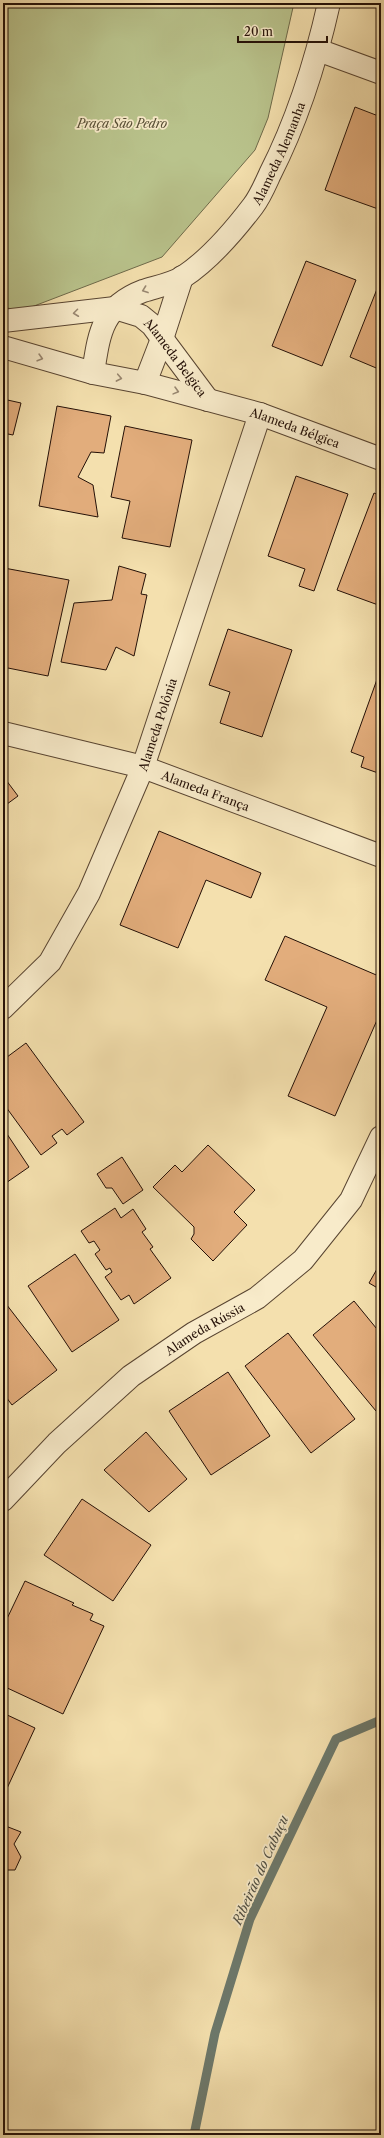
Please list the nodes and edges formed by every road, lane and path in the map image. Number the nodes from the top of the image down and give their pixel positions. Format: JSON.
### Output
{"nodes":[{"id":1,"x":329,"y":3,"type":"edge"},
{"id":2,"x":318,"y":50,"type":"junction"},
{"id":3,"x":381,"y":73,"type":"edge"},
{"id":4,"x":182,"y":277,"type":"junction"},
{"id":5,"x":115,"y":308,"type":"junction"},
{"id":6,"x":3,"y":321,"type":"edge"},
{"id":7,"x":162,"y":339,"type":"junction"},
{"id":8,"x":3,"y":347,"type":"edge"},
{"id":9,"x":93,"y":373,"type":"junction"},
{"id":10,"x":144,"y":383,"type":"junction"},
{"id":11,"x":208,"y":400,"type":"junction"},
{"id":12,"x":260,"y":414,"type":"junction"},
{"id":13,"x":381,"y":459,"type":"edge"},
{"id":14,"x":3,"y":733,"type":"edge"},
{"id":15,"x":143,"y":767,"type":"junction"},
{"id":16,"x":381,"y":856,"type":"edge"},
{"id":17,"x":3,"y":1008,"type":"edge"},
{"id":18,"x":381,"y":1137,"type":"edge"},
{"id":19,"x":3,"y":1500,"type":"edge"}],
"edges":[{"from":1,"to":2,"type":"street","name":"Alameda Alemanha"},
{"from":2,"to":3,"type":"street"},
{"from":2,"to":4,"type":"street","name":"Alameda Alemanha"},
{"from":4,"to":5,"type":"street","name":"Alameda Alemanha","one_way":true},
{"from":4,"to":7,"type":"street"},
{"from":5,"to":6,"type":"street","name":"Alameda Belgica","one_way":true},
{"from":5,"to":7,"type":"street","name":"Alameda Belgica"},
{"from":5,"to":9,"type":"street","name":"Alameda Alemanha"},
{"from":7,"to":10,"type":"street"},
{"from":7,"to":11,"type":"street","name":"Alameda Belgica"},
{"from":8,"to":9,"type":"street","name":"Alameda Belgica","one_way":true},
{"from":9,"to":10,"type":"street","name":"Alameda Belgica","one_way":true},
{"from":10,"to":11,"type":"street","name":"Alameda Belgica","one_way":true},
{"from":11,"to":12,"type":"street","name":"Alameda Bélgica"},
{"from":12,"to":13,"type":"street","name":"Alameda Bélgica"},
{"from":12,"to":15,"type":"street","name":"Alameda Polônia"},
{"from":14,"to":15,"type":"street","name":"Alameda França"},
{"from":15,"to":16,"type":"street","name":"Alameda França"},
{"from":15,"to":17,"type":"street","name":"Alameda Polônia"},
{"from":18,"to":19,"type":"street","name":"Alameda Rússia"}]}
